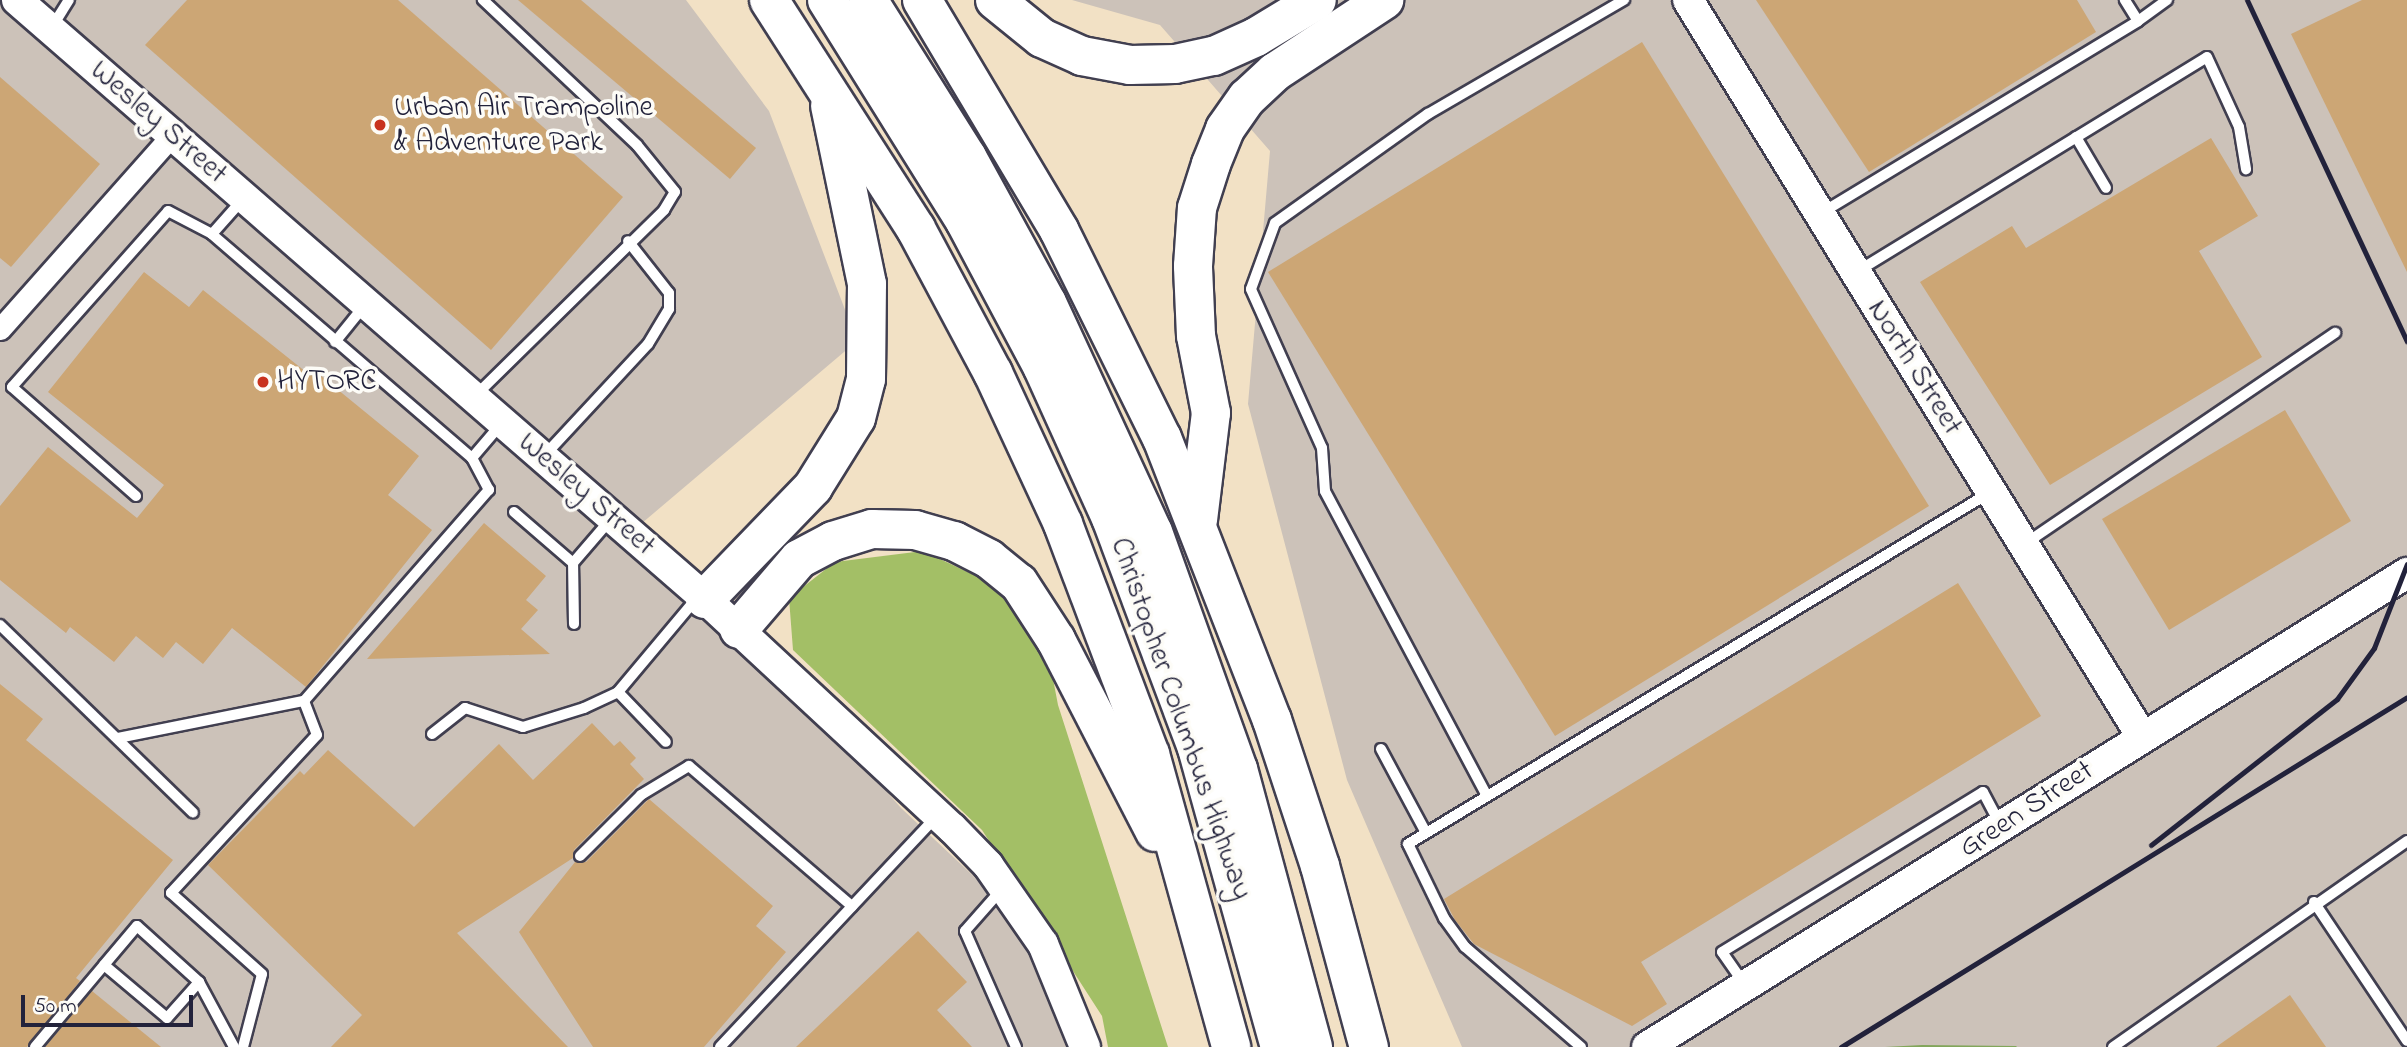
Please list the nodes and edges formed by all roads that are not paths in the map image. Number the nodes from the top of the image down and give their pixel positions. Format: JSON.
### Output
{"nodes":[{"id":1,"x":17,"y":0,"type":"edge"},
{"id":2,"x":69,"y":0,"type":"edge"},
{"id":3,"x":483,"y":0,"type":"edge"},
{"id":4,"x":769,"y":0,"type":"edge"},
{"id":5,"x":827,"y":0,"type":"edge"},
{"id":6,"x":868,"y":0,"type":"edge"},
{"id":7,"x":922,"y":0,"type":"edge"},
{"id":8,"x":995,"y":0,"type":"edge"},
{"id":9,"x":1317,"y":0,"type":"edge"},
{"id":10,"x":1384,"y":0,"type":"edge"},
{"id":11,"x":1624,"y":0,"type":"edge"},
{"id":12,"x":2125,"y":0,"type":"edge"},
{"id":13,"x":2167,"y":0,"type":"edge"},
{"id":14,"x":1689,"y":1,"type":"edge"},
{"id":15,"x":2138,"y":20,"type":"junction"},
{"id":16,"x":50,"y":29,"type":"junction"},
{"id":17,"x":826,"y":83,"type":"junction"},
{"id":18,"x":172,"y":135,"type":"junction"},
{"id":19,"x":2076,"y":137,"type":"junction"},
{"id":20,"x":2246,"y":169,"type":"dead end"},
{"id":21,"x":2105,"y":188,"type":"dead end"},
{"id":22,"x":244,"y":198,"type":"junction"},
{"id":23,"x":1820,"y":214,"type":"junction"},
{"id":24,"x":212,"y":234,"type":"junction"},
{"id":25,"x":628,"y":241,"type":"junction"},
{"id":26,"x":1855,"y":272,"type":"junction"},
{"id":27,"x":366,"y":304,"type":"junction"},
{"id":28,"x":0,"y":329,"type":"edge"},
{"id":29,"x":2334,"y":333,"type":"dead end"},
{"id":30,"x":335,"y":342,"type":"junction"},
{"id":31,"x":474,"y":397,"type":"junction"},
{"id":32,"x":503,"y":422,"type":"junction"},
{"id":33,"x":543,"y":457,"type":"junction"},
{"id":34,"x":472,"y":458,"type":"junction"},
{"id":35,"x":1991,"y":492,"type":"junction"},
{"id":36,"x":136,"y":496,"type":"dead end"},
{"id":37,"x":514,"y":512,"type":"dead end"},
{"id":38,"x":612,"y":517,"type":"junction"},
{"id":39,"x":1198,"y":522,"type":"junction"},
{"id":40,"x":2024,"y":545,"type":"junction"},
{"id":41,"x":573,"y":563,"type":"junction"},
{"id":42,"x":2407,"y":573,"type":"edge"},
{"id":43,"x":703,"y":597,"type":"junction"},
{"id":44,"x":575,"y":624,"type":"dead end"},
{"id":45,"x":0,"y":625,"type":"edge"},
{"id":46,"x":739,"y":629,"type":"junction"},
{"id":47,"x":618,"y":691,"type":"junction"},
{"id":48,"x":304,"y":701,"type":"junction"},
{"id":49,"x":432,"y":734,"type":"dead end"},
{"id":50,"x":2141,"y":735,"type":"junction"},
{"id":51,"x":118,"y":738,"type":"junction"},
{"id":52,"x":666,"y":742,"type":"dead end"},
{"id":53,"x":1381,"y":748,"type":"dead end"},
{"id":54,"x":1487,"y":796,"type":"junction"},
{"id":55,"x":193,"y":813,"type":"dead end"},
{"id":56,"x":938,"y":814,"type":"junction"},
{"id":57,"x":2002,"y":826,"type":"junction"},
{"id":58,"x":1426,"y":833,"type":"junction"},
{"id":59,"x":2407,"y":841,"type":"edge"},
{"id":60,"x":580,"y":856,"type":"dead end"},
{"id":61,"x":1005,"y":886,"type":"junction"},
{"id":62,"x":2314,"y":902,"type":"junction"},
{"id":63,"x":852,"y":906,"type":"junction"},
{"id":64,"x":1197,"y":913,"type":"junction"},
{"id":65,"x":104,"y":965,"type":"junction"},
{"id":66,"x":199,"y":982,"type":"junction"},
{"id":67,"x":1746,"y":986,"type":"junction"},
{"id":68,"x":2407,"y":1041,"type":"edge"},
{"id":69,"x":34,"y":1047,"type":"edge"},
{"id":70,"x":233,"y":1047,"type":"edge"},
{"id":71,"x":243,"y":1047,"type":"edge"},
{"id":72,"x":720,"y":1047,"type":"edge"},
{"id":73,"x":1016,"y":1047,"type":"edge"},
{"id":74,"x":1086,"y":1047,"type":"edge"},
{"id":75,"x":1231,"y":1047,"type":"edge"},
{"id":76,"x":1280,"y":1047,"type":"edge"},
{"id":77,"x":1313,"y":1047,"type":"edge"},
{"id":78,"x":1369,"y":1047,"type":"edge"},
{"id":79,"x":1581,"y":1047,"type":"edge"},
{"id":80,"x":1647,"y":1047,"type":"edge"},
{"id":81,"x":2113,"y":1047,"type":"edge"}],
"edges":[{"from":1,"to":16,"type":"street","name":"Wesley Street"},
{"from":2,"to":16,"type":"lane"},
{"from":3,"to":25,"type":"lane"},
{"from":4,"to":17,"type":"highway","name":"Christopher Columbus Highway"},
{"from":5,"to":76,"type":"highway","name":"Christopher Columbus Highway"},
{"from":6,"to":77,"type":"highway","name":"Christopher Columbus Highway"},
{"from":7,"to":39,"type":"highway"},
{"from":8,"to":9,"type":"highway"},
{"from":10,"to":39,"type":"highway"},
{"from":11,"to":54,"type":"lane"},
{"from":12,"to":15,"type":"lane"},
{"from":13,"to":15,"type":"lane"},
{"from":14,"to":23,"type":"street","name":"North Street"},
{"from":15,"to":23,"type":"lane"},
{"from":16,"to":18,"type":"street","name":"Wesley Street"},
{"from":17,"to":43,"type":"highway"},
{"from":17,"to":64,"type":"highway","name":"Christopher Columbus Highway"},
{"from":18,"to":22,"type":"street","name":"Wesley Street"},
{"from":18,"to":28,"type":"street"},
{"from":19,"to":20,"type":"lane"},
{"from":19,"to":21,"type":"lane"},
{"from":19,"to":26,"type":"lane"},
{"from":22,"to":24,"type":"lane"},
{"from":22,"to":27,"type":"street","name":"Wesley Street"},
{"from":23,"to":26,"type":"street","name":"North Street"},
{"from":24,"to":30,"type":"lane"},
{"from":24,"to":36,"type":"lane"},
{"from":25,"to":31,"type":"lane"},
{"from":25,"to":33,"type":"lane"},
{"from":26,"to":35,"type":"street","name":"North Street"},
{"from":27,"to":30,"type":"lane"},
{"from":27,"to":31,"type":"street","name":"Wesley Street"},
{"from":29,"to":40,"type":"lane"},
{"from":30,"to":34,"type":"lane"},
{"from":31,"to":32,"type":"street","name":"Wesley Street"},
{"from":32,"to":33,"type":"street","name":"Wesley Street"},
{"from":32,"to":34,"type":"lane"},
{"from":33,"to":38,"type":"street","name":"Wesley Street"},
{"from":34,"to":48,"type":"lane"},
{"from":35,"to":40,"type":"street","name":"North Street"},
{"from":35,"to":54,"type":"lane"},
{"from":37,"to":41,"type":"lane"},
{"from":38,"to":41,"type":"lane"},
{"from":38,"to":43,"type":"street","name":"Wesley Street"},
{"from":39,"to":78,"type":"highway"},
{"from":40,"to":50,"type":"street","name":"North Street"},
{"from":41,"to":44,"type":"lane"},
{"from":42,"to":50,"type":"street","name":"Green Street"},
{"from":43,"to":46,"type":"street","name":"Wesley Street"},
{"from":43,"to":47,"type":"lane"},
{"from":45,"to":51,"type":"lane"},
{"from":46,"to":56,"type":"street","name":"Wesley Street"},
{"from":46,"to":64,"type":"highway"},
{"from":47,"to":49,"type":"lane"},
{"from":47,"to":52,"type":"lane"},
{"from":48,"to":51,"type":"lane"},
{"from":48,"to":71,"type":"lane"},
{"from":50,"to":57,"type":"street","name":"Green Street"},
{"from":51,"to":55,"type":"lane"},
{"from":53,"to":58,"type":"lane"},
{"from":54,"to":58,"type":"lane"},
{"from":56,"to":61,"type":"street","name":"Wesley Street"},
{"from":56,"to":63,"type":"lane"},
{"from":57,"to":67,"type":"street","name":"Green Street"},
{"from":57,"to":67,"type":"lane"},
{"from":58,"to":79,"type":"lane"},
{"from":59,"to":62,"type":"lane"},
{"from":60,"to":63,"type":"lane"},
{"from":61,"to":73,"type":"lane"},
{"from":61,"to":74,"type":"street","name":"Wesley Street"},
{"from":62,"to":68,"type":"lane"},
{"from":62,"to":81,"type":"lane"},
{"from":63,"to":72,"type":"lane"},
{"from":64,"to":75,"type":"highway","name":"Christopher Columbus Highway"},
{"from":65,"to":66,"type":"lane"},
{"from":65,"to":66,"type":"lane"},
{"from":65,"to":69,"type":"lane"},
{"from":66,"to":70,"type":"lane"},
{"from":67,"to":80,"type":"street","name":"Green Street"}]}
